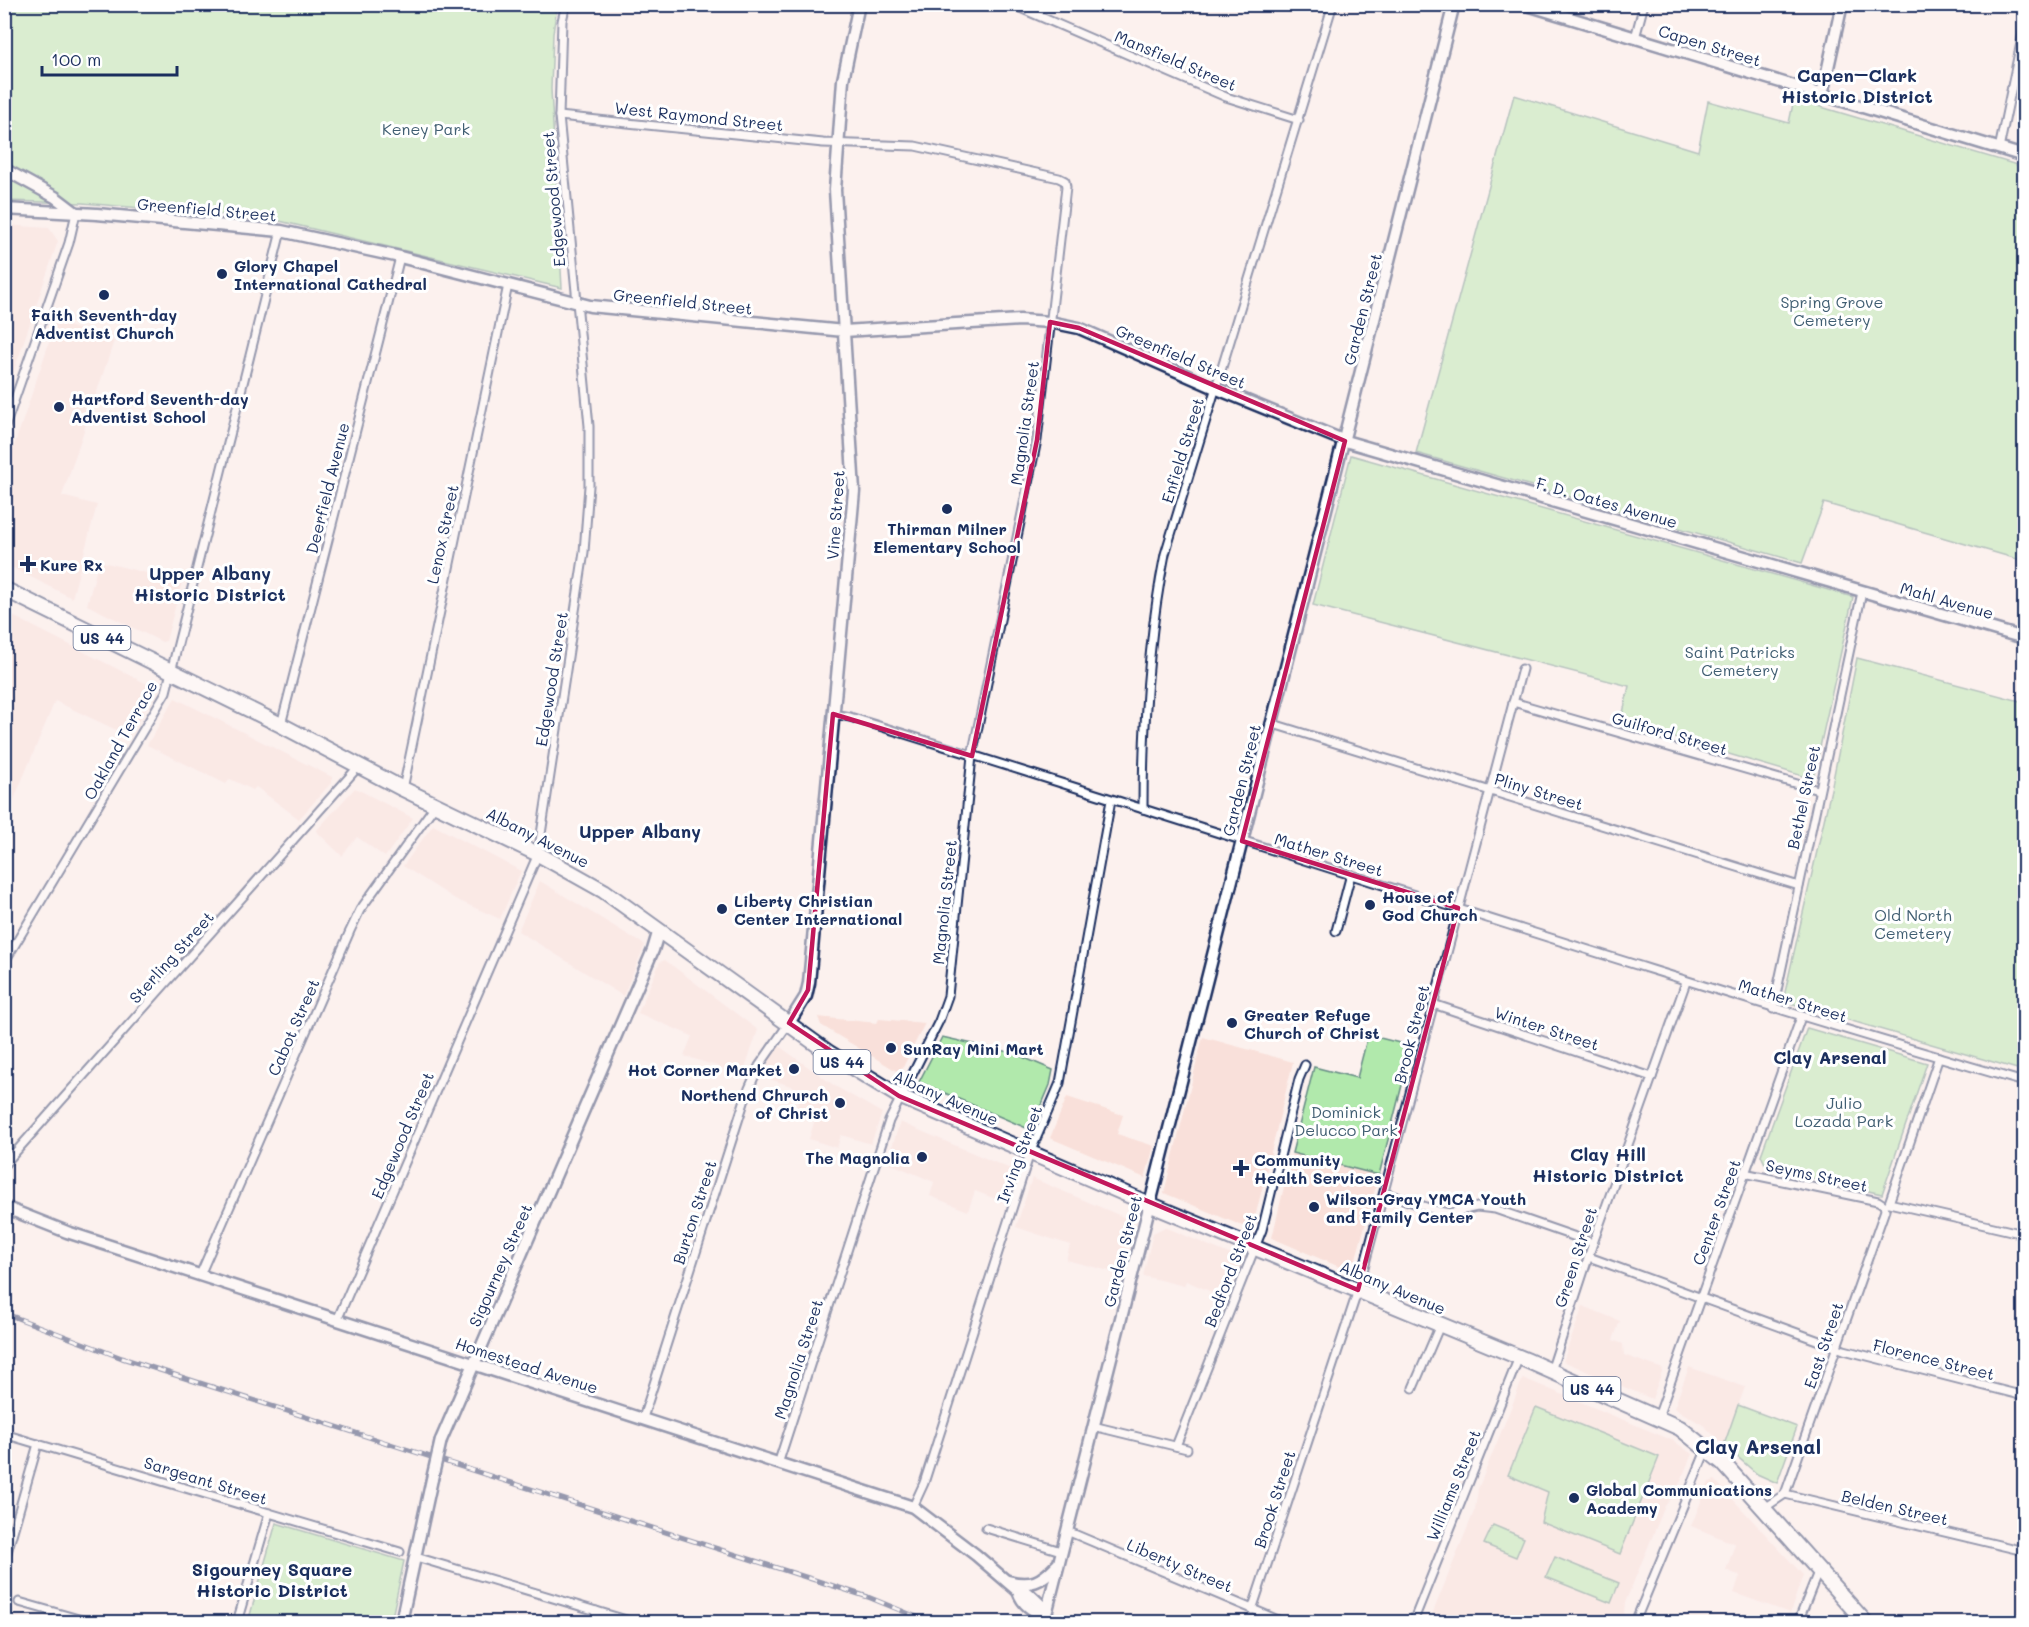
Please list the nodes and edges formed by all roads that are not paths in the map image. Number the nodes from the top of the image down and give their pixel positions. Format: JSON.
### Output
{"nodes":[{"id":1,"x":566,"y":4,"type":"edge"},
{"id":2,"x":859,"y":4,"type":"edge"},
{"id":3,"x":1011,"y":4,"type":"edge"},
{"id":4,"x":1333,"y":4,"type":"edge"},
{"id":5,"x":1454,"y":4,"type":"edge"},
{"id":6,"x":1524,"y":4,"type":"edge"},
{"id":7,"x":1644,"y":4,"type":"edge"},
{"id":8,"x":1842,"y":4,"type":"edge"},
{"id":9,"x":2025,"y":28,"type":"edge"},
{"id":10,"x":1635,"y":38,"type":"junction"},
{"id":11,"x":1822,"y":94,"type":"junction"},
{"id":12,"x":559,"y":116,"type":"junction"},
{"id":13,"x":1299,"y":120,"type":"junction"},
{"id":14,"x":837,"y":143,"type":"junction"},
{"id":15,"x":1999,"y":149,"type":"junction"},
{"id":16,"x":2025,"y":156,"type":"edge"},
{"id":17,"x":4,"y":169,"type":"edge"},
{"id":18,"x":1065,"y":181,"type":"joint"},
{"id":19,"x":4,"y":209,"type":"edge"},
{"id":20,"x":76,"y":213,"type":"junction"},
{"id":21,"x":281,"y":231,"type":"junction"},
{"id":22,"x":400,"y":257,"type":"junction"},
{"id":23,"x":508,"y":285,"type":"junction"},
{"id":24,"x":576,"y":303,"type":"junction"},
{"id":25,"x":1050,"y":322,"type":"junction"},
{"id":26,"x":844,"y":331,"type":"junction"},
{"id":27,"x":1215,"y":388,"type":"junction"},
{"id":28,"x":4,"y":430,"type":"edge"},
{"id":29,"x":1345,"y":441,"type":"junction"},
{"id":30,"x":4,"y":590,"type":"edge"},
{"id":31,"x":1862,"y":592,"type":"junction"},
{"id":32,"x":2025,"y":638,"type":"edge"},
{"id":33,"x":1522,"y":669,"type":"dead end"},
{"id":34,"x":171,"y":671,"type":"junction"},
{"id":35,"x":1514,"y":702,"type":"junction"},
{"id":36,"x":833,"y":714,"type":"junction"},
{"id":37,"x":1270,"y":723,"type":"junction"},
{"id":38,"x":281,"y":725,"type":"junction"},
{"id":39,"x":972,"y":756,"type":"junction"},
{"id":40,"x":359,"y":766,"type":"junction"},
{"id":41,"x":403,"y":789,"type":"junction"},
{"id":42,"x":1489,"y":790,"type":"junction"},
{"id":43,"x":1818,"y":790,"type":"junction"},
{"id":44,"x":1111,"y":800,"type":"junction"},
{"id":45,"x":436,"y":804,"type":"junction"},
{"id":46,"x":1143,"y":809,"type":"junction"},
{"id":47,"x":1242,"y":841,"type":"junction"},
{"id":48,"x":538,"y":854,"type":"junction"},
{"id":49,"x":1351,"y":874,"type":"junction"},
{"id":50,"x":1799,"y":886,"type":"junction"},
{"id":51,"x":1458,"y":908,"type":"junction"},
{"id":52,"x":659,"y":930,"type":"junction"},
{"id":53,"x":1336,"y":932,"type":"dead end"},
{"id":54,"x":4,"y":963,"type":"edge"},
{"id":55,"x":1686,"y":981,"type":"junction"},
{"id":56,"x":1433,"y":1004,"type":"junction"},
{"id":57,"x":1773,"y":1009,"type":"junction"},
{"id":58,"x":1801,"y":1017,"type":"junction"},
{"id":59,"x":789,"y":1023,"type":"junction"},
{"id":60,"x":1939,"y":1057,"type":"junction"},
{"id":61,"x":1305,"y":1065,"type":"dead end"},
{"id":62,"x":1652,"y":1077,"type":"junction"},
{"id":63,"x":2025,"y":1082,"type":"edge"},
{"id":64,"x":899,"y":1096,"type":"junction"},
{"id":65,"x":1030,"y":1153,"type":"junction"},
{"id":66,"x":4,"y":1165,"type":"edge"},
{"id":67,"x":1744,"y":1173,"type":"junction"},
{"id":68,"x":1385,"y":1193,"type":"junction"},
{"id":69,"x":1149,"y":1204,"type":"junction"},
{"id":70,"x":1887,"y":1204,"type":"junction"},
{"id":71,"x":4,"y":1207,"type":"edge"},
{"id":72,"x":2025,"y":1234,"type":"edge"},
{"id":73,"x":1593,"y":1243,"type":"junction"},
{"id":74,"x":1256,"y":1247,"type":"junction"},
{"id":75,"x":1589,"y":1257,"type":"junction"},
{"id":76,"x":200,"y":1275,"type":"junction"},
{"id":77,"x":1358,"y":1290,"type":"junction"},
{"id":78,"x":1700,"y":1296,"type":"junction"},
{"id":79,"x":338,"y":1318,"type":"junction"},
{"id":80,"x":1440,"y":1325,"type":"junction"},
{"id":81,"x":1837,"y":1347,"type":"junction"},
{"id":82,"x":1519,"y":1357,"type":"junction"},
{"id":83,"x":473,"y":1363,"type":"junction"},
{"id":84,"x":1551,"y":1371,"type":"junction"},
{"id":85,"x":1413,"y":1388,"type":"dead end"},
{"id":86,"x":2025,"y":1396,"type":"edge"},
{"id":87,"x":1658,"y":1417,"type":"junction"},
{"id":88,"x":643,"y":1418,"type":"junction"},
{"id":89,"x":1093,"y":1426,"type":"junction"},
{"id":90,"x":4,"y":1434,"type":"edge"},
{"id":91,"x":38,"y":1444,"type":"junction"},
{"id":92,"x":1176,"y":1446,"type":"junction"},
{"id":93,"x":1707,"y":1448,"type":"junction"},
{"id":94,"x":1187,"y":1449,"type":"dead end"},
{"id":95,"x":779,"y":1461,"type":"junction"},
{"id":96,"x":1785,"y":1494,"type":"junction"},
{"id":97,"x":913,"y":1507,"type":"junction"},
{"id":98,"x":1764,"y":1508,"type":"junction"},
{"id":99,"x":269,"y":1513,"type":"junction"},
{"id":100,"x":986,"y":1528,"type":"dead end"},
{"id":101,"x":1066,"y":1531,"type":"junction"},
{"id":102,"x":1061,"y":1551,"type":"junction"},
{"id":103,"x":2025,"y":1551,"type":"edge"},
{"id":104,"x":400,"y":1552,"type":"dead end"},
{"id":105,"x":416,"y":1557,"type":"junction"},
{"id":106,"x":4,"y":1563,"type":"edge"},
{"id":107,"x":1059,"y":1563,"type":"junction"},
{"id":108,"x":1818,"y":1572,"type":"junction"},
{"id":109,"x":1004,"y":1580,"type":"junction"},
{"id":110,"x":19,"y":1602,"type":"dead end"},
{"id":111,"x":1252,"y":1610,"type":"junction"},
{"id":112,"x":596,"y":1611,"type":"junction"},
{"id":113,"x":1048,"y":1620,"type":"edge"},
{"id":114,"x":90,"y":1623,"type":"edge"},
{"id":115,"x":237,"y":1623,"type":"edge"},
{"id":116,"x":401,"y":1623,"type":"edge"},
{"id":117,"x":594,"y":1623,"type":"edge"},
{"id":118,"x":633,"y":1623,"type":"edge"},
{"id":119,"x":1283,"y":1623,"type":"edge"},
{"id":120,"x":1413,"y":1623,"type":"edge"},
{"id":121,"x":1635,"y":1623,"type":"edge"},
{"id":122,"x":1798,"y":1623,"type":"edge"},
{"id":123,"x":1865,"y":1623,"type":"edge"}],
"edges":[{"from":1,"to":12,"type":"street","name":"Edgewood Street"},
{"from":2,"to":14,"type":"street","name":"Vine Street"},
{"from":3,"to":13,"type":"street","name":"Mansfield Street"},
{"from":4,"to":13,"type":"street","name":"Enfield Street"},
{"from":5,"to":29,"type":"street","name":"Garden Street"},
{"from":6,"to":10,"type":"street","name":"Capen Street"},
{"from":7,"to":10,"type":"street"},
{"from":8,"to":11,"type":"street"},
{"from":9,"to":15,"type":"street"},
{"from":10,"to":11,"type":"street","name":"Capen Street"},
{"from":11,"to":15,"type":"street","name":"Capen Street"},
{"from":12,"to":14,"type":"street","name":"West Raymond Street"},
{"from":12,"to":24,"type":"street","name":"Edgewood Street"},
{"from":13,"to":27,"type":"street","name":"Enfield Street"},
{"from":14,"to":18,"type":"street","name":"West Raymond Street"},
{"from":14,"to":26,"type":"street","name":"Vine Street"},
{"from":15,"to":16,"type":"street","name":"Capen Street"},
{"from":17,"to":20,"type":"street"},
{"from":18,"to":25,"type":"street","name":"Magnolia Street"},
{"from":19,"to":20,"type":"street","name":"Greenfield Street"},
{"from":20,"to":21,"type":"street","name":"Greenfield Street"},
{"from":20,"to":28,"type":"street"},
{"from":21,"to":22,"type":"street","name":"Greenfield Street"},
{"from":21,"to":34,"type":"street","name":"Oakland Terrace"},
{"from":22,"to":23,"type":"street","name":"Greenfield Street"},
{"from":22,"to":38,"type":"street","name":"Deerfield Avenue"},
{"from":23,"to":24,"type":"street","name":"Greenfield Street"},
{"from":23,"to":41,"type":"street","name":"Lenox Street"},
{"from":24,"to":26,"type":"street","name":"Greenfield Street"},
{"from":24,"to":48,"type":"street","name":"Edgewood Street"},
{"from":25,"to":26,"type":"street","name":"Greenfield Street"},
{"from":25,"to":27,"type":"street","name":"Greenfield Street"},
{"from":25,"to":39,"type":"street","name":"Magnolia Street"},
{"from":26,"to":36,"type":"street","name":"Vine Street"},
{"from":27,"to":29,"type":"street","name":"Greenfield Street"},
{"from":27,"to":46,"type":"street","name":"Enfield Street"},
{"from":29,"to":31,"type":"street","name":"F. D. Oates Avenue"},
{"from":29,"to":37,"type":"street","name":"Garden Street"},
{"from":30,"to":34,"type":"highway","name":"Albany Avenue","number":"US 44"},
{"from":31,"to":32,"type":"street","name":"Mahl Avenue"},
{"from":31,"to":43,"type":"street","name":"Bethel Street"},
{"from":33,"to":35,"type":"street","name":"Brook Street"},
{"from":34,"to":38,"type":"highway","name":"Albany Avenue","number":"US 44"},
{"from":34,"to":54,"type":"street","name":"Oakland Terrace"},
{"from":35,"to":42,"type":"street","name":"Brook Street"},
{"from":35,"to":43,"type":"street","name":"Guilford Street"},
{"from":36,"to":39,"type":"street","name":"Mather Street"},
{"from":36,"to":59,"type":"street","name":"Vine Street"},
{"from":37,"to":42,"type":"street","name":"Pliny Street"},
{"from":37,"to":47,"type":"street","name":"Garden Street"},
{"from":38,"to":40,"type":"highway","name":"Albany Avenue","number":"US 44"},
{"from":39,"to":44,"type":"street","name":"Mather Street"},
{"from":39,"to":64,"type":"street","name":"Magnolia Street"},
{"from":40,"to":41,"type":"highway","name":"Albany Avenue","number":"US 44"},
{"from":40,"to":66,"type":"street","name":"Sterling Street"},
{"from":41,"to":45,"type":"highway","name":"Albany Avenue","number":"US 44"},
{"from":42,"to":50,"type":"street","name":"Pliny Street"},
{"from":42,"to":51,"type":"street","name":"Brook Street"},
{"from":43,"to":50,"type":"street","name":"Bethel Street"},
{"from":44,"to":46,"type":"street","name":"Mather Street"},
{"from":44,"to":65,"type":"street","name":"Irving Street"},
{"from":45,"to":48,"type":"highway","name":"Albany Avenue","number":"US 44"},
{"from":45,"to":76,"type":"street","name":"Cabot Street"},
{"from":46,"to":47,"type":"street","name":"Mather Street"},
{"from":47,"to":49,"type":"street","name":"Mather Street"},
{"from":47,"to":69,"type":"street","name":"Garden Street"},
{"from":48,"to":52,"type":"highway","name":"Albany Avenue","number":"US 44"},
{"from":48,"to":79,"type":"street","name":"Edgewood Street"},
{"from":49,"to":51,"type":"street","name":"Mather Street"},
{"from":49,"to":53,"type":"street"},
{"from":50,"to":57,"type":"street","name":"Bethel Street"},
{"from":51,"to":55,"type":"street","name":"Mather Street"},
{"from":51,"to":56,"type":"street","name":"Brook Street"},
{"from":52,"to":59,"type":"highway","name":"Albany Avenue","number":"US 44"},
{"from":52,"to":83,"type":"street","name":"Sigourney Street"},
{"from":55,"to":57,"type":"street","name":"Mather Street"},
{"from":55,"to":62,"type":"street","name":"Green Street"},
{"from":56,"to":62,"type":"street","name":"Winter Street"},
{"from":56,"to":68,"type":"street","name":"Brook Street"},
{"from":57,"to":58,"type":"street","name":"Mather Street"},
{"from":58,"to":60,"type":"street","name":"Mather Street"},
{"from":58,"to":67,"type":"street","name":"Center Street"},
{"from":59,"to":64,"type":"highway","name":"Albany Avenue","number":"US 44"},
{"from":59,"to":88,"type":"street","name":"Burton Street"},
{"from":60,"to":63,"type":"street","name":"Mather Street"},
{"from":60,"to":70,"type":"street","name":"East Street"},
{"from":61,"to":74,"type":"street","name":"Bedford Street"},
{"from":62,"to":73,"type":"street","name":"Green Street"},
{"from":64,"to":65,"type":"highway","name":"Albany Avenue","number":"US 44"},
{"from":64,"to":95,"type":"street","name":"Magnolia Street"},
{"from":65,"to":69,"type":"highway","name":"Albany Avenue","number":"US 44"},
{"from":65,"to":97,"type":"street","name":"Irving Street"},
{"from":67,"to":70,"type":"street","name":"Seyms Street"},
{"from":67,"to":78,"type":"street","name":"Center Street"},
{"from":68,"to":73,"type":"street"},
{"from":68,"to":77,"type":"street","name":"Brook Street"},
{"from":69,"to":74,"type":"highway","name":"Albany Avenue","number":"US 44"},
{"from":69,"to":89,"type":"street","name":"Garden Street"},
{"from":70,"to":72,"type":"street","name":"Seyms Street"},
{"from":70,"to":81,"type":"street","name":"East Street"},
{"from":71,"to":76,"type":"street","name":"Homestead Avenue"},
{"from":73,"to":75,"type":"street","name":"Green Street"},
{"from":74,"to":77,"type":"highway","name":"Albany Avenue","number":"US 44"},
{"from":74,"to":92,"type":"street","name":"Bedford Street"},
{"from":75,"to":78,"type":"street","name":"Florence Street"},
{"from":75,"to":84,"type":"street","name":"Green Street"},
{"from":76,"to":79,"type":"street","name":"Homestead Avenue"},
{"from":77,"to":80,"type":"highway","name":"Albany Avenue","number":"US 44"},
{"from":77,"to":111,"type":"street","name":"Brook Street"},
{"from":78,"to":81,"type":"street","name":"Florence Street"},
{"from":78,"to":87,"type":"street","name":"Center Street"},
{"from":79,"to":83,"type":"street","name":"Homestead Avenue"},
{"from":80,"to":82,"type":"highway","name":"Albany Avenue","number":"US 44"},
{"from":80,"to":85,"type":"street"},
{"from":81,"to":86,"type":"street","name":"Florence Street"},
{"from":81,"to":96,"type":"street","name":"East Street"},
{"from":82,"to":84,"type":"highway","name":"Albany Avenue","number":"US 44"},
{"from":82,"to":120,"type":"street","name":"Williams Street"},
{"from":83,"to":88,"type":"street","name":"Homestead Avenue"},
{"from":83,"to":105,"type":"street","name":"Sigourney Street","bridge":true},
{"from":84,"to":87,"type":"highway","name":"Albany Avenue","number":"US 44"},
{"from":87,"to":93,"type":"highway","name":"Albany Avenue","number":"US 44"},
{"from":88,"to":95,"type":"street","name":"Homestead Avenue"},
{"from":89,"to":92,"type":"street"},
{"from":89,"to":101,"type":"street","name":"Garden Street"},
{"from":90,"to":91,"type":"street","name":"Sargeant Street"},
{"from":91,"to":99,"type":"street","name":"Sargeant Street"},
{"from":91,"to":106,"type":"street"},
{"from":92,"to":94,"type":"street"},
{"from":93,"to":98,"type":"highway","name":"Albany Avenue","number":"US 44"},
{"from":93,"to":121,"type":"street"},
{"from":95,"to":97,"type":"street","name":"Homestead Avenue"},
{"from":96,"to":98,"type":"street"},
{"from":96,"to":103,"type":"street","name":"Belden Street"},
{"from":97,"to":109,"type":"street","name":"Homestead Avenue"},
{"from":98,"to":108,"type":"highway","name":"Albany Avenue","number":"US 44"},
{"from":99,"to":104,"type":"street","name":"Sargeant Street"},
{"from":99,"to":115,"type":"street"},
{"from":100,"to":102,"type":"street"},
{"from":101,"to":102,"type":"street","name":"Garden Street"},
{"from":101,"to":111,"type":"street","name":"Liberty Street"},
{"from":102,"to":107,"type":"street","name":"Garden Street"},
{"from":105,"to":112,"type":"street"},
{"from":105,"to":116,"type":"street","name":"Sigourney Street"},
{"from":107,"to":109,"type":"street"},
{"from":107,"to":113,"type":"street","name":"Garden Street"},
{"from":108,"to":122,"type":"street"},
{"from":108,"to":123,"type":"highway","name":"Albany Avenue","number":"US 44"},
{"from":109,"to":113,"type":"street","name":"Homestead Avenue"},
{"from":110,"to":114,"type":"street"},
{"from":111,"to":119,"type":"street","name":"Liberty Street"},
{"from":112,"to":117,"type":"street"},
{"from":112,"to":118,"type":"street"}]}
